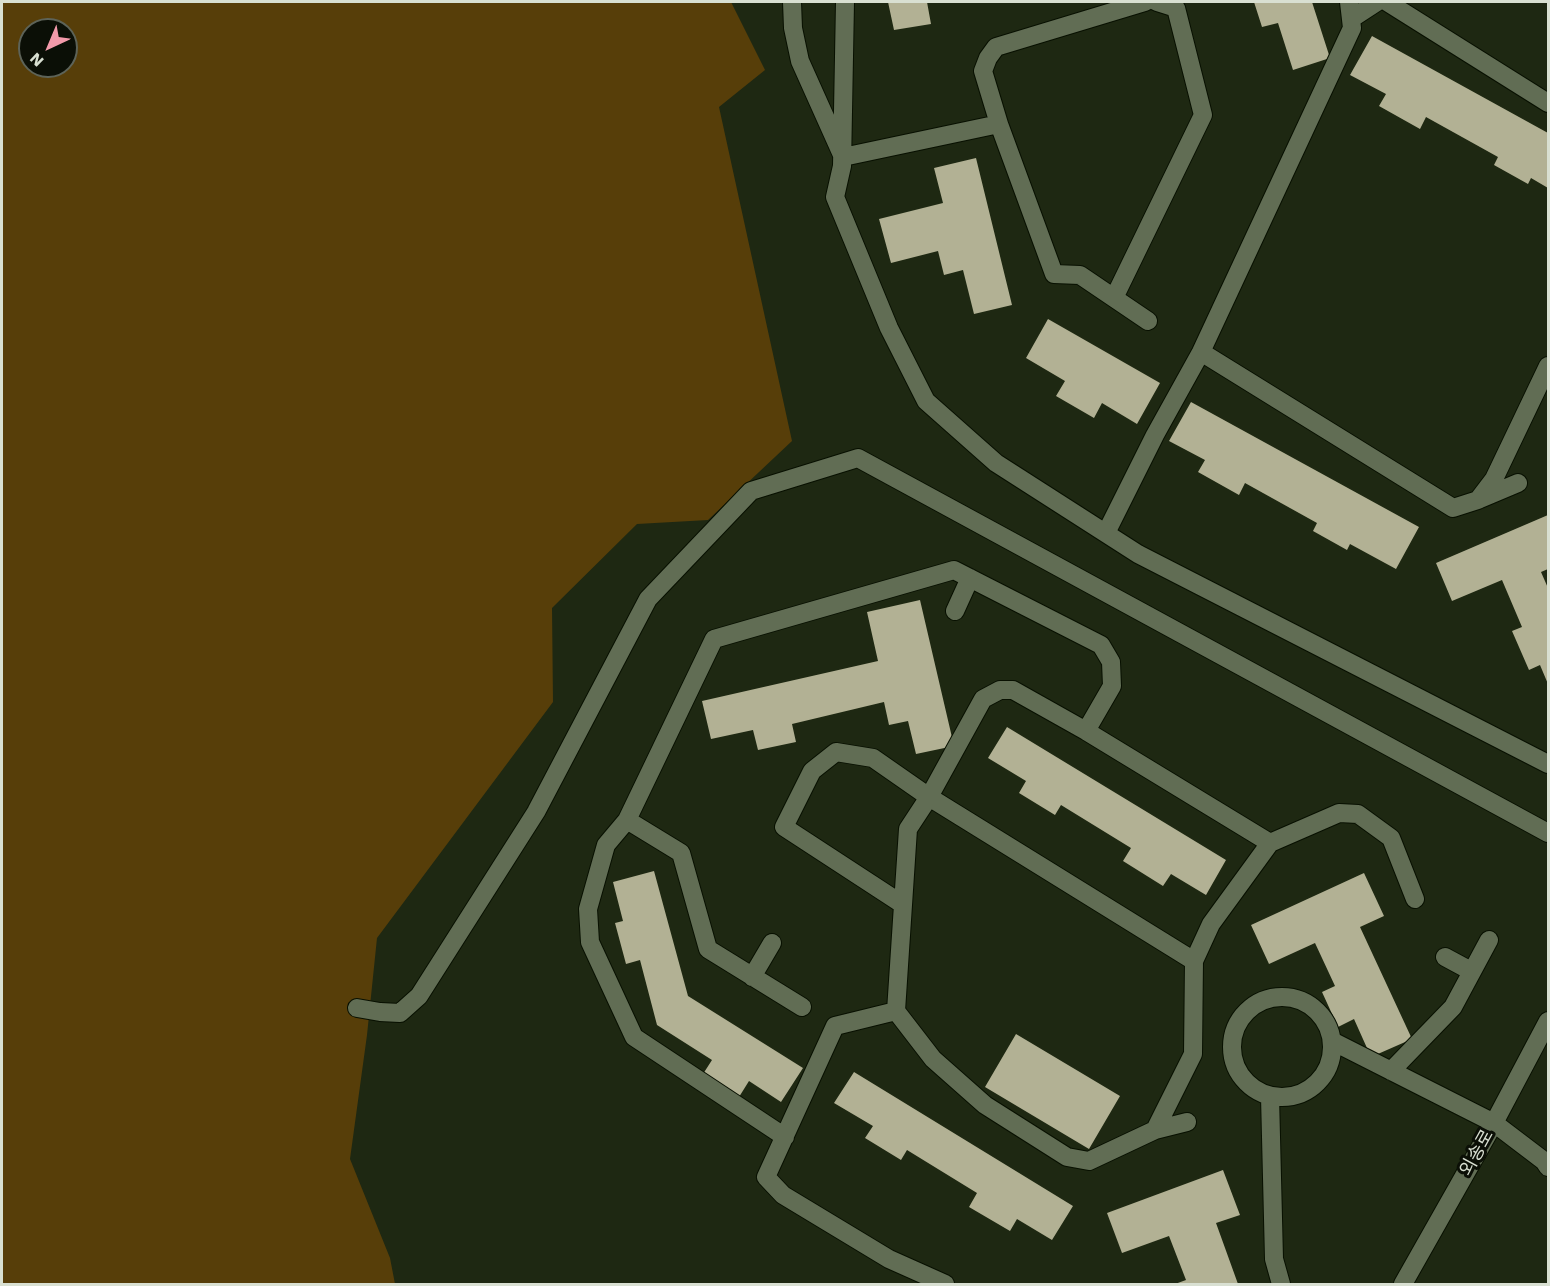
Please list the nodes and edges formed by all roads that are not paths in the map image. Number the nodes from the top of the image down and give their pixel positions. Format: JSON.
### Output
{"nodes":[{"id":1,"x":792,"y":2,"type":"edge"},
{"id":2,"x":845,"y":2,"type":"edge"},
{"id":3,"x":1145,"y":2,"type":"edge"},
{"id":4,"x":1157,"y":2,"type":"edge"},
{"id":5,"x":1377,"y":2,"type":"edge"},
{"id":6,"x":1387,"y":2,"type":"edge"},
{"id":7,"x":1350,"y":10,"type":"edge"},
{"id":8,"x":1548,"y":104,"type":"edge"},
{"id":9,"x":999,"y":124,"type":"junction"},
{"id":10,"x":843,"y":157,"type":"junction"},
{"id":11,"x":1114,"y":298,"type":"junction"},
{"id":12,"x":1148,"y":321,"type":"dead end"},
{"id":13,"x":1201,"y":352,"type":"junction"},
{"id":14,"x":1548,"y":366,"type":"edge"},
{"id":15,"x":1518,"y":483,"type":"dead end"},
{"id":16,"x":1478,"y":500,"type":"junction"},
{"id":17,"x":1106,"y":533,"type":"junction"},
{"id":18,"x":970,"y":578,"type":"junction"},
{"id":19,"x":955,"y":611,"type":"dead end"},
{"id":20,"x":1086,"y":731,"type":"junction"},
{"id":21,"x":1548,"y":764,"type":"edge"},
{"id":22,"x":929,"y":797,"type":"junction"},
{"id":23,"x":627,"y":820,"type":"junction"},
{"id":24,"x":1548,"y":833,"type":"edge"},
{"id":25,"x":1270,"y":843,"type":"junction"},
{"id":26,"x":1415,"y":898,"type":"dead end"},
{"id":27,"x":902,"y":904,"type":"junction"},
{"id":28,"x":1489,"y":940,"type":"dead end"},
{"id":29,"x":772,"y":943,"type":"dead end"},
{"id":30,"x":1445,"y":957,"type":"dead end"},
{"id":31,"x":1194,"y":961,"type":"junction"},
{"id":32,"x":1472,"y":971,"type":"junction"},
{"id":33,"x":752,"y":976,"type":"junction"},
{"id":34,"x":802,"y":1007,"type":"dead end"},
{"id":35,"x":357,"y":1008,"type":"dead end"},
{"id":36,"x":896,"y":1011,"type":"junction"},
{"id":37,"x":1548,"y":1021,"type":"edge"},
{"id":38,"x":1332,"y":1041,"type":"junction"},
{"id":39,"x":1390,"y":1071,"type":"junction"},
{"id":40,"x":1270,"y":1096,"type":"junction"},
{"id":41,"x":1187,"y":1122,"type":"dead end"},
{"id":42,"x":1494,"y":1123,"type":"junction"},
{"id":43,"x":1155,"y":1130,"type":"junction"},
{"id":44,"x":785,"y":1137,"type":"junction"},
{"id":45,"x":1547,"y":1163,"type":"edge"},
{"id":46,"x":945,"y":1284,"type":"edge"},
{"id":47,"x":1281,"y":1284,"type":"edge"},
{"id":48,"x":1403,"y":1284,"type":"edge"}],
"edges":[{"from":1,"to":10,"type":"street"},
{"from":2,"to":10,"type":"street"},
{"from":3,"to":9,"type":"street"},
{"from":4,"to":11,"type":"street"},
{"from":5,"to":7,"type":"street"},
{"from":6,"to":8,"type":"street"},
{"from":7,"to":13,"type":"street"},
{"from":9,"to":10,"type":"street"},
{"from":9,"to":11,"type":"street"},
{"from":10,"to":17,"type":"street"},
{"from":11,"to":12,"type":"street"},
{"from":13,"to":16,"type":"street"},
{"from":13,"to":17,"type":"street"},
{"from":14,"to":16,"type":"street"},
{"from":15,"to":16,"type":"street"},
{"from":17,"to":21,"type":"street"},
{"from":18,"to":19,"type":"street"},
{"from":18,"to":20,"type":"street"},
{"from":18,"to":23,"type":"street"},
{"from":20,"to":22,"type":"street"},
{"from":20,"to":25,"type":"street"},
{"from":22,"to":27,"type":"street"},
{"from":22,"to":27,"type":"street"},
{"from":22,"to":31,"type":"street"},
{"from":23,"to":33,"type":"street"},
{"from":23,"to":44,"type":"street"},
{"from":24,"to":35,"type":"street"},
{"from":25,"to":26,"type":"street"},
{"from":25,"to":31,"type":"street"},
{"from":27,"to":36,"type":"street"},
{"from":28,"to":32,"type":"street"},
{"from":29,"to":33,"type":"street"},
{"from":30,"to":32,"type":"street"},
{"from":31,"to":43,"type":"street"},
{"from":32,"to":39,"type":"street"},
{"from":33,"to":34,"type":"street"},
{"from":36,"to":43,"type":"street"},
{"from":36,"to":44,"type":"street"},
{"from":37,"to":42,"type":"street","name":"외송로"},
{"from":38,"to":39,"type":"street"},
{"from":38,"to":40,"type":"street"},
{"from":38,"to":40,"type":"street"},
{"from":39,"to":42,"type":"street"},
{"from":40,"to":47,"type":"street"},
{"from":41,"to":43,"type":"street"},
{"from":42,"to":45,"type":"street"},
{"from":42,"to":48,"type":"street","name":"외송로"},
{"from":44,"to":46,"type":"street"}]}
